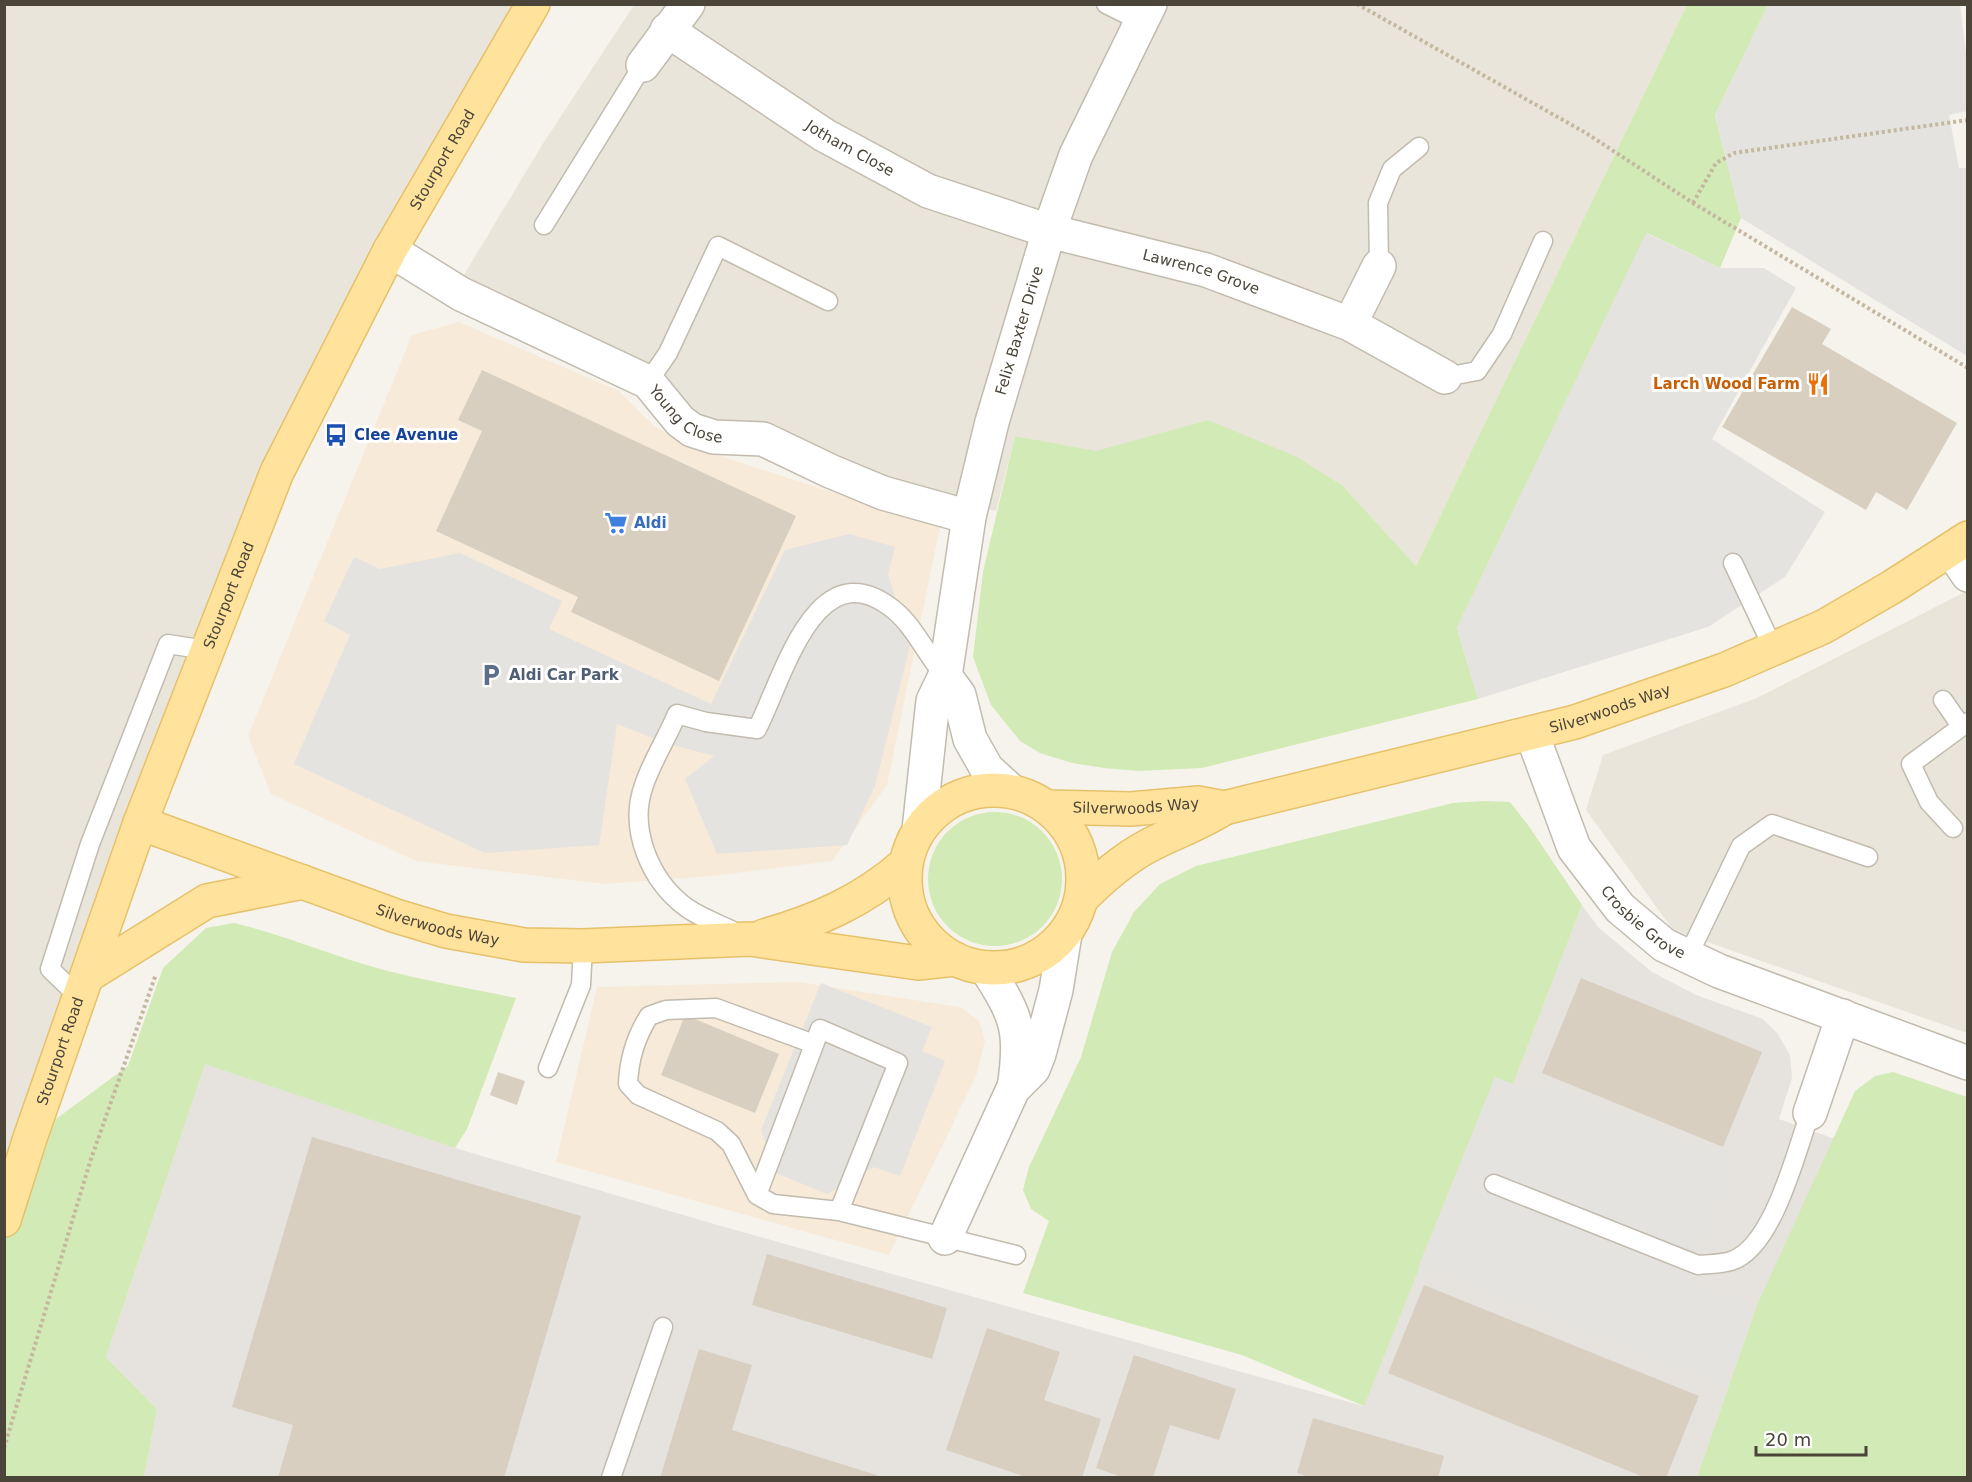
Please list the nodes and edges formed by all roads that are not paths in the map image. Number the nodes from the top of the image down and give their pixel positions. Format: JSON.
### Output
{"nodes":[{"id":1,"x":533,"y":4,"type":"edge"},
{"id":2,"x":688,"y":4,"type":"edge"},
{"id":3,"x":1106,"y":4,"type":"edge"},
{"id":4,"x":1146,"y":13,"type":"edge"},
{"id":5,"x":667,"y":30,"type":"junction"},
{"id":6,"x":643,"y":65,"type":"joint"},
{"id":7,"x":1419,"y":147,"type":"dead end"},
{"id":8,"x":544,"y":225,"type":"dead end"},
{"id":9,"x":1049,"y":231,"type":"junction"},
{"id":10,"x":1543,"y":241,"type":"dead end"},
{"id":11,"x":390,"y":250,"type":"junction"},
{"id":12,"x":1379,"y":266,"type":"joint"},
{"id":13,"x":828,"y":301,"type":"dead end"},
{"id":14,"x":1350,"y":324,"type":"junction"},
{"id":15,"x":1445,"y":377,"type":"joint"},
{"id":16,"x":648,"y":382,"type":"junction"},
{"id":17,"x":969,"y":517,"type":"junction"},
{"id":18,"x":1962,"y":554,"type":"edge"},
{"id":19,"x":1733,"y":563,"type":"dead end"},
{"id":20,"x":206,"y":650,"type":"junction"},
{"id":21,"x":1774,"y":650,"type":"junction"},
{"id":22,"x":945,"y":676,"type":"junction"},
{"id":23,"x":1942,"y":700,"type":"dead end"},
{"id":24,"x":1964,"y":724,"type":"edge"},
{"id":25,"x":1532,"y":734,"type":"junction"},
{"id":26,"x":1010,"y":790,"type":"junction"},
{"id":27,"x":1048,"y":807,"type":"junction"},
{"id":28,"x":1224,"y":808,"type":"junction"},
{"id":29,"x":140,"y":823,"type":"junction"},
{"id":30,"x":1953,"y":828,"type":"dead end"},
{"id":31,"x":919,"y":830,"type":"junction"},
{"id":32,"x":1868,"y":857,"type":"dead end"},
{"id":33,"x":905,"y":864,"type":"junction"},
{"id":34,"x":304,"y":882,"type":"junction"},
{"id":35,"x":1082,"y":898,"type":"junction"},
{"id":36,"x":1065,"y":934,"type":"junction"},
{"id":37,"x":750,"y":939,"type":"junction"},
{"id":38,"x":583,"y":946,"type":"junction"},
{"id":39,"x":1688,"y":956,"type":"junction"},
{"id":40,"x":955,"y":959,"type":"junction"},
{"id":41,"x":986,"y":968,"type":"junction"},
{"id":42,"x":83,"y":987,"type":"junction"},
{"id":43,"x":1843,"y":1016,"type":"junction"},
{"id":44,"x":814,"y":1044,"type":"junction"},
{"id":45,"x":1968,"y":1064,"type":"edge"},
{"id":46,"x":548,"y":1068,"type":"dead end"},
{"id":47,"x":1013,"y":1089,"type":"junction"},
{"id":48,"x":1810,"y":1113,"type":"joint"},
{"id":49,"x":1494,"y":1184,"type":"dead end"},
{"id":50,"x":757,"y":1195,"type":"junction"},
{"id":51,"x":838,"y":1211,"type":"junction"},
{"id":52,"x":4,"y":1220,"type":"edge"},
{"id":53,"x":945,"y":1238,"type":"junction"},
{"id":54,"x":1016,"y":1256,"type":"dead end"},
{"id":55,"x":663,"y":1327,"type":"dead end"},
{"id":56,"x":611,"y":1478,"type":"edge"}],
"edges":[{"from":1,"to":11,"type":"main road","name":"Stourport Road"},
{"from":2,"to":5,"type":"street"},
{"from":3,"to":4,"type":"lane"},
{"from":4,"to":9,"type":"street","name":"Felix Baxter Drive"},
{"from":5,"to":6,"type":"street"},
{"from":5,"to":9,"type":"street","name":"Jotham Close"},
{"from":6,"to":8,"type":"lane"},
{"from":7,"to":12,"type":"lane"},
{"from":9,"to":14,"type":"street","name":"Lawrence Grove"},
{"from":9,"to":17,"type":"street","name":"Felix Baxter Drive"},
{"from":10,"to":15,"type":"lane"},
{"from":11,"to":16,"type":"street","name":"Young Close"},
{"from":11,"to":20,"type":"main road","name":"Stourport Road"},
{"from":12,"to":14,"type":"street"},
{"from":13,"to":16,"type":"lane"},
{"from":14,"to":15,"type":"street","name":"Lawrence Grove"},
{"from":16,"to":17,"type":"street","name":"Young Close"},
{"from":17,"to":22,"type":"street","name":"Felix Baxter Drive"},
{"from":18,"to":21,"type":"main road","name":"Silverwoods Way"},
{"from":19,"to":21,"type":"lane"},
{"from":20,"to":29,"type":"main road","name":"Stourport Road"},
{"from":20,"to":42,"type":"lane"},
{"from":21,"to":25,"type":"main road","name":"Silverwoods Way"},
{"from":22,"to":26,"type":"street"},
{"from":22,"to":31,"type":"street","name":"Felix Baxter Drive"},
{"from":22,"to":37,"type":"lane"},
{"from":23,"to":24,"type":"lane"},
{"from":24,"to":30,"type":"lane"},
{"from":25,"to":28,"type":"main road","name":"Silverwoods Way"},
{"from":25,"to":39,"type":"street","name":"Crosbie Grove"},
{"from":26,"to":27,"type":"main road"},
{"from":26,"to":31,"type":"main road"},
{"from":27,"to":28,"type":"main road","name":"Silverwoods Way"},
{"from":27,"to":35,"type":"main road"},
{"from":28,"to":35,"type":"main road","name":"Silverwoods Way"},
{"from":29,"to":34,"type":"main road","name":"Silverwoods Way"},
{"from":29,"to":42,"type":"main road","name":"Stourport Road"},
{"from":31,"to":33,"type":"main road"},
{"from":32,"to":39,"type":"lane"},
{"from":33,"to":37,"type":"main road","name":"Silverwoods Way"},
{"from":33,"to":40,"type":"main road"},
{"from":34,"to":38,"type":"main road","name":"Silverwoods Way"},
{"from":34,"to":42,"type":"main road"},
{"from":35,"to":36,"type":"main road"},
{"from":36,"to":41,"type":"main road"},
{"from":36,"to":47,"type":"street"},
{"from":37,"to":38,"type":"main road","name":"Silverwoods Way"},
{"from":37,"to":40,"type":"main road","name":"Silverwoods Way"},
{"from":38,"to":46,"type":"lane"},
{"from":39,"to":43,"type":"street","name":"Crosbie Grove"},
{"from":40,"to":41,"type":"main road"},
{"from":41,"to":47,"type":"street"},
{"from":42,"to":52,"type":"main road","name":"Stourport Road"},
{"from":43,"to":45,"type":"street","name":"Crosbie Grove"},
{"from":43,"to":48,"type":"street"},
{"from":44,"to":50,"type":"lane"},
{"from":44,"to":50,"type":"lane"},
{"from":44,"to":51,"type":"lane"},
{"from":47,"to":53,"type":"street"},
{"from":48,"to":49,"type":"lane"},
{"from":50,"to":51,"type":"lane"},
{"from":51,"to":53,"type":"lane"},
{"from":53,"to":54,"type":"lane"},
{"from":55,"to":56,"type":"lane"}]}
